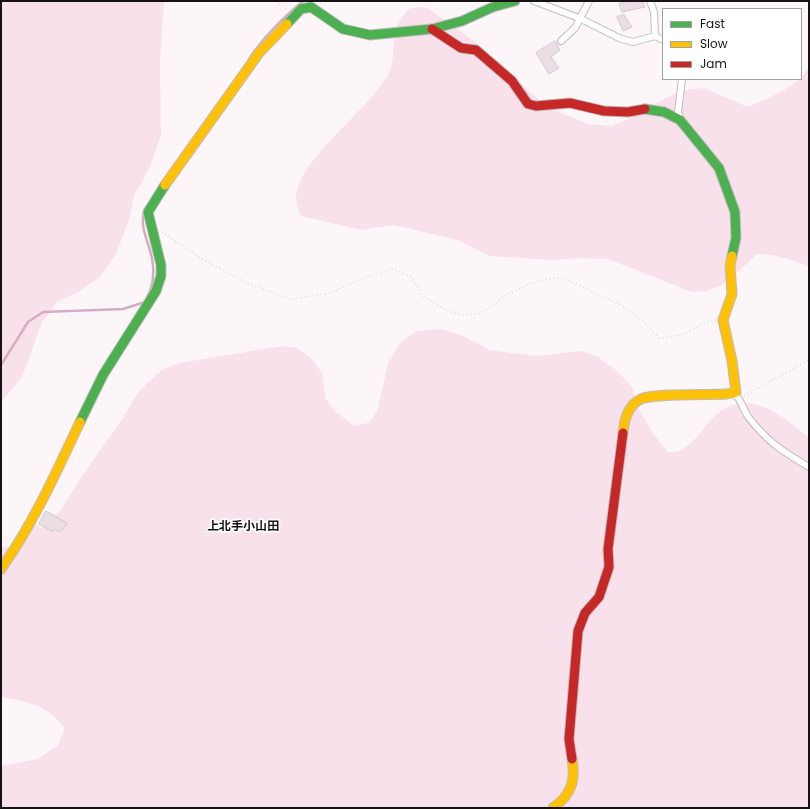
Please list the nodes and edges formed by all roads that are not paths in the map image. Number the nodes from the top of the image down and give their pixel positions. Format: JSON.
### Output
{"nodes":[{"id":1,"x":515,"y":1,"type":"edge"},
{"id":2,"x":534,"y":1,"type":"edge"},
{"id":3,"x":589,"y":1,"type":"edge"},
{"id":4,"x":650,"y":1,"type":"edge"},
{"id":5,"x":504,"y":3,"type":"edge"},
{"id":6,"x":579,"y":18,"type":"junction"},
{"id":7,"x":432,"y":29,"type":"junction"},
{"id":8,"x":656,"y":36,"type":"junction"},
{"id":9,"x":662,"y":39,"type":"edge"},
{"id":10,"x":561,"y":41,"type":"dead end"},
{"id":11,"x":682,"y":80,"type":"edge"},
{"id":12,"x":680,"y":120,"type":"junction"},
{"id":13,"x":736,"y":393,"type":"junction"},
{"id":14,"x":809,"y":467,"type":"edge"},
{"id":15,"x":1,"y":569,"type":"edge"},
{"id":16,"x":553,"y":808,"type":"edge"}],
"edges":[{"from":1,"to":5,"type":"street"},
{"from":2,"to":6,"type":"street"},
{"from":3,"to":6,"type":"street"},
{"from":4,"to":8,"type":"street"},
{"from":5,"to":7,"type":"street"},
{"from":6,"to":8,"type":"street"},
{"from":6,"to":10,"type":"street"},
{"from":7,"to":12,"type":"street"},
{"from":7,"to":15,"type":"street"},
{"from":8,"to":9,"type":"street"},
{"from":11,"to":12,"type":"street"},
{"from":12,"to":13,"type":"street"},
{"from":13,"to":14,"type":"street"},
{"from":13,"to":16,"type":"street"}]}
